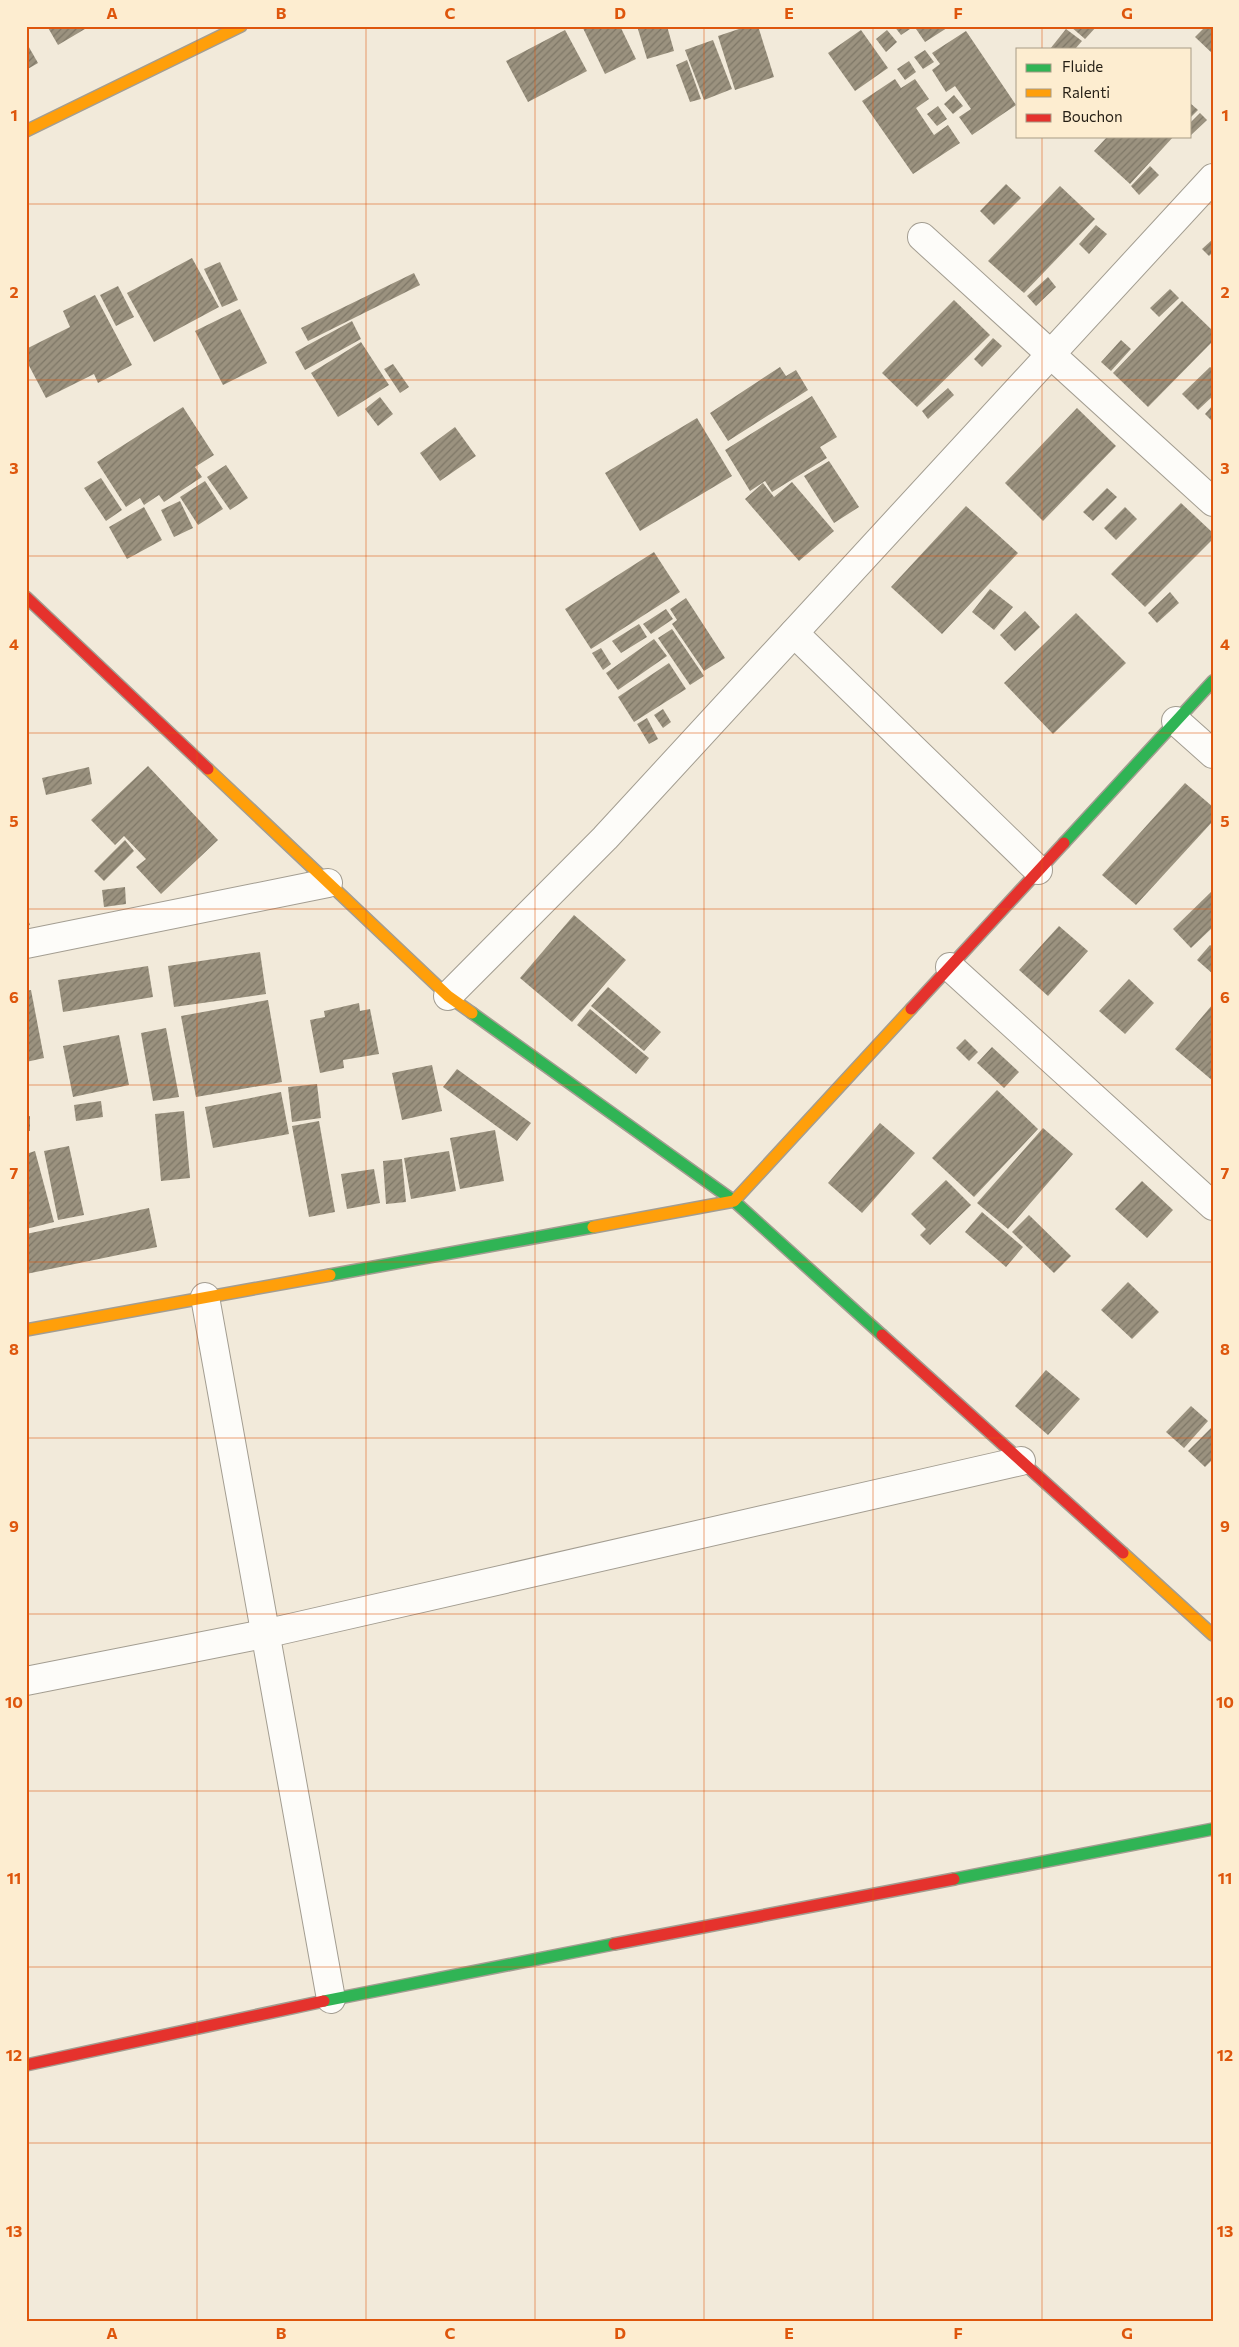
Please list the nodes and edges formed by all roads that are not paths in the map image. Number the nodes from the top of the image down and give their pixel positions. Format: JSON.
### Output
{"nodes":[{"id":1,"x":240,"y":26,"type":"edge"},
{"id":2,"x":26,"y":131,"type":"edge"},
{"id":3,"x":1213,"y":178,"type":"edge"},
{"id":4,"x":922,"y":237,"type":"dead end"},
{"id":5,"x":1050,"y":354,"type":"junction"},
{"id":6,"x":1213,"y":502,"type":"edge"},
{"id":7,"x":26,"y":597,"type":"edge"},
{"id":8,"x":794,"y":632,"type":"junction"},
{"id":9,"x":1213,"y":681,"type":"edge"},
{"id":10,"x":1176,"y":721,"type":"junction"},
{"id":11,"x":1213,"y":754,"type":"edge"},
{"id":12,"x":1038,"y":870,"type":"junction"},
{"id":13,"x":328,"y":883,"type":"junction"},
{"id":14,"x":26,"y":944,"type":"edge"},
{"id":15,"x":950,"y":967,"type":"junction"},
{"id":16,"x":448,"y":996,"type":"junction"},
{"id":17,"x":734,"y":1201,"type":"junction"},
{"id":18,"x":1213,"y":1206,"type":"edge"},
{"id":19,"x":205,"y":1298,"type":"junction"},
{"id":20,"x":26,"y":1330,"type":"edge"},
{"id":21,"x":1021,"y":1461,"type":"junction"},
{"id":22,"x":264,"y":1634,"type":"junction"},
{"id":23,"x":1213,"y":1635,"type":"edge"},
{"id":24,"x":26,"y":1681,"type":"edge"},
{"id":25,"x":1213,"y":1829,"type":"edge"},
{"id":26,"x":331,"y":1999,"type":"junction"},
{"id":27,"x":26,"y":2065,"type":"edge"}],
"edges":[{"from":1,"to":2,"type":"street"},
{"from":3,"to":5,"type":"street"},
{"from":4,"to":5,"type":"street"},
{"from":5,"to":6,"type":"street"},
{"from":5,"to":8,"type":"street"},
{"from":7,"to":13,"type":"street"},
{"from":8,"to":12,"type":"street"},
{"from":8,"to":16,"type":"street"},
{"from":9,"to":10,"type":"street"},
{"from":10,"to":11,"type":"street"},
{"from":10,"to":12,"type":"street"},
{"from":12,"to":15,"type":"street"},
{"from":13,"to":14,"type":"street"},
{"from":13,"to":16,"type":"street"},
{"from":15,"to":17,"type":"street"},
{"from":15,"to":18,"type":"street"},
{"from":16,"to":17,"type":"street"},
{"from":17,"to":19,"type":"street"},
{"from":17,"to":21,"type":"street"},
{"from":19,"to":20,"type":"street"},
{"from":19,"to":22,"type":"street"},
{"from":21,"to":22,"type":"street"},
{"from":21,"to":23,"type":"street"},
{"from":22,"to":24,"type":"street"},
{"from":22,"to":26,"type":"street"},
{"from":25,"to":26,"type":"street"},
{"from":26,"to":27,"type":"street"}]}
